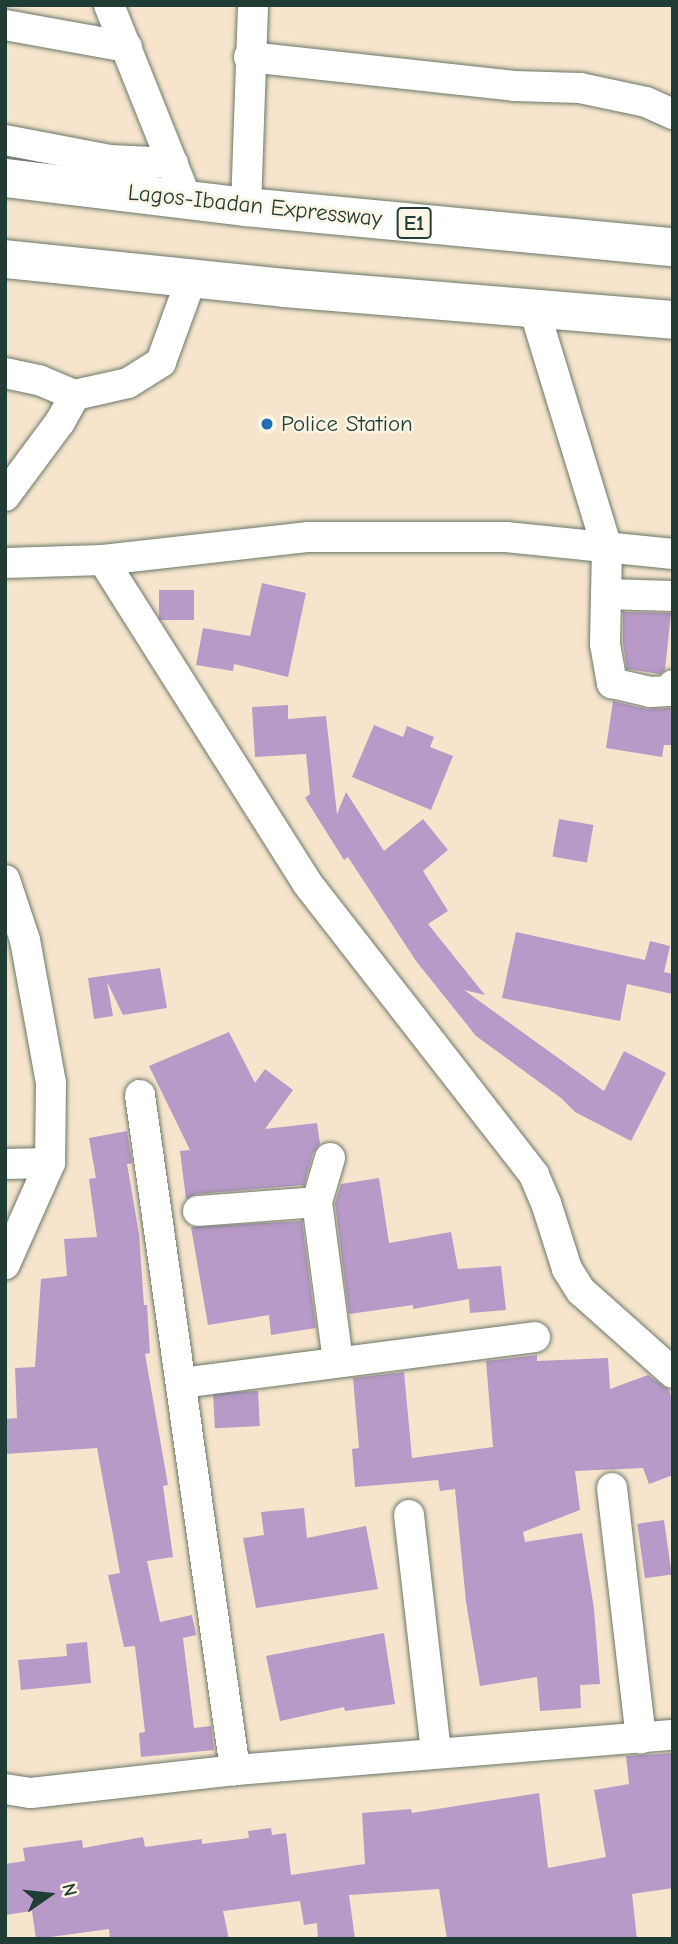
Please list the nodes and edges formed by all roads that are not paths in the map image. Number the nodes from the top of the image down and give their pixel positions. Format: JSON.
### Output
{"nodes":[{"id":1,"x":110,"y":5,"type":"edge"},
{"id":2,"x":253,"y":5,"type":"edge"},
{"id":3,"x":5,"y":25,"type":"edge"},
{"id":4,"x":127,"y":47,"type":"junction"},
{"id":5,"x":249,"y":57,"type":"junction"},
{"id":6,"x":673,"y":114,"type":"edge"},
{"id":7,"x":5,"y":140,"type":"edge"},
{"id":8,"x":173,"y":163,"type":"junction"},
{"id":9,"x":5,"y":178,"type":"edge"},
{"id":10,"x":187,"y":200,"type":"junction"},
{"id":11,"x":246,"y":207,"type":"junction"},
{"id":12,"x":673,"y":247,"type":"edge"},
{"id":13,"x":5,"y":259,"type":"edge"},
{"id":14,"x":191,"y":279,"type":"junction"},
{"id":15,"x":534,"y":310,"type":"junction"},
{"id":16,"x":673,"y":320,"type":"edge"},
{"id":17,"x":5,"y":373,"type":"edge"},
{"id":18,"x":75,"y":395,"type":"junction"},
{"id":19,"x":5,"y":496,"type":"edge"},
{"id":20,"x":607,"y":548,"type":"junction"},
{"id":21,"x":673,"y":554,"type":"edge"},
{"id":22,"x":103,"y":560,"type":"junction"},
{"id":23,"x":5,"y":563,"type":"edge"},
{"id":24,"x":606,"y":594,"type":"junction"},
{"id":25,"x":673,"y":596,"type":"edge"},
{"id":26,"x":673,"y":685,"type":"edge"},
{"id":27,"x":5,"y":880,"type":"edge"},
{"id":28,"x":140,"y":1096,"type":"dead end"},
{"id":29,"x":330,"y":1158,"type":"dead end"},
{"id":30,"x":50,"y":1163,"type":"junction"},
{"id":31,"x":5,"y":1164,"type":"edge"},
{"id":32,"x":317,"y":1202,"type":"junction"},
{"id":33,"x":198,"y":1211,"type":"dead end"},
{"id":34,"x":5,"y":1264,"type":"edge"},
{"id":35,"x":535,"y":1337,"type":"dead end"},
{"id":36,"x":338,"y":1361,"type":"junction"},
{"id":37,"x":673,"y":1373,"type":"edge"},
{"id":38,"x":182,"y":1383,"type":"junction"},
{"id":39,"x":612,"y":1488,"type":"dead end"},
{"id":40,"x":409,"y":1515,"type":"dead end"},
{"id":41,"x":673,"y":1735,"type":"edge"},
{"id":42,"x":641,"y":1738,"type":"junction"},
{"id":43,"x":436,"y":1752,"type":"junction"},
{"id":44,"x":235,"y":1770,"type":"junction"},
{"id":45,"x":5,"y":1789,"type":"edge"}],
"edges":[{"from":1,"to":4,"type":"street"},
{"from":2,"to":5,"type":"street"},
{"from":3,"to":4,"type":"street"},
{"from":4,"to":8,"type":"street"},
{"from":5,"to":6,"type":"street"},
{"from":5,"to":11,"type":"street"},
{"from":7,"to":8,"type":"street"},
{"from":8,"to":10,"type":"street"},
{"from":9,"to":10,"type":"highway","name":"Lagos-Ibadan Expressway","number":"E1"},
{"from":10,"to":11,"type":"highway","name":"Lagos-Ibadan Expressway","number":"E1"},
{"from":11,"to":12,"type":"highway","name":"Lagos-Ibadan Expressway","number":"E1"},
{"from":13,"to":14,"type":"highway"},
{"from":14,"to":15,"type":"highway"},
{"from":14,"to":18,"type":"street"},
{"from":15,"to":16,"type":"highway"},
{"from":15,"to":20,"type":"street"},
{"from":17,"to":18,"type":"street"},
{"from":18,"to":19,"type":"street"},
{"from":20,"to":21,"type":"street"},
{"from":20,"to":22,"type":"street"},
{"from":20,"to":24,"type":"street"},
{"from":22,"to":23,"type":"street"},
{"from":22,"to":37,"type":"street"},
{"from":24,"to":25,"type":"street"},
{"from":24,"to":26,"type":"street"},
{"from":27,"to":30,"type":"street"},
{"from":28,"to":38,"type":"street"},
{"from":29,"to":32,"type":"street"},
{"from":30,"to":31,"type":"street"},
{"from":30,"to":34,"type":"street"},
{"from":32,"to":33,"type":"street"},
{"from":32,"to":36,"type":"street"},
{"from":35,"to":36,"type":"street"},
{"from":36,"to":38,"type":"street"},
{"from":38,"to":44,"type":"street"},
{"from":39,"to":42,"type":"street"},
{"from":40,"to":43,"type":"street"},
{"from":41,"to":42,"type":"street"},
{"from":42,"to":43,"type":"street"},
{"from":43,"to":44,"type":"street"},
{"from":44,"to":45,"type":"street"}]}
